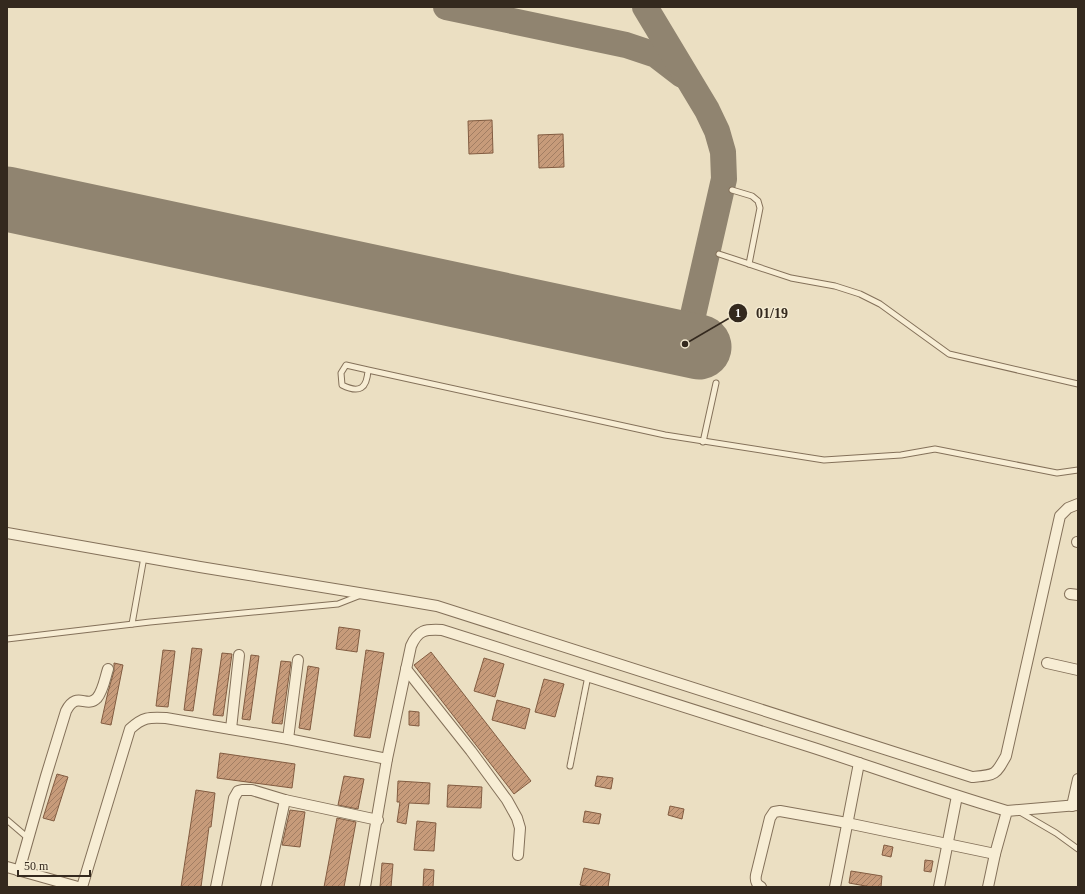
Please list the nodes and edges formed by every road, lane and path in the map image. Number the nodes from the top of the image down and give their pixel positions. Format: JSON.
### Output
{"nodes":[{"id":1,"x":732,"y":190,"type":"dead end"},
{"id":2,"x":719,"y":254,"type":"dead end"},
{"id":3,"x":749,"y":264,"type":"junction"},
{"id":4,"x":368,"y":370,"type":"junction"},
{"id":5,"x":716,"y":383,"type":"dead end"},
{"id":6,"x":1078,"y":384,"type":"edge"},
{"id":7,"x":703,"y":442,"type":"junction"},
{"id":8,"x":1078,"y":470,"type":"edge"},
{"id":9,"x":1078,"y":504,"type":"edge"},
{"id":10,"x":7,"y":533,"type":"edge"},
{"id":11,"x":144,"y":557,"type":"junction"},
{"id":12,"x":365,"y":594,"type":"junction"},
{"id":13,"x":132,"y":624,"type":"junction"},
{"id":14,"x":7,"y":639,"type":"edge"},
{"id":15,"x":239,"y":655,"type":"dead end"},
{"id":16,"x":298,"y":660,"type":"dead end"},
{"id":17,"x":1047,"y":663,"type":"dead end"},
{"id":18,"x":108,"y":669,"type":"dead end"},
{"id":19,"x":406,"y":669,"type":"junction"},
{"id":20,"x":1078,"y":670,"type":"edge"},
{"id":21,"x":588,"y":676,"type":"junction"},
{"id":22,"x":231,"y":729,"type":"junction"},
{"id":23,"x":288,"y":739,"type":"junction"},
{"id":24,"x":387,"y":759,"type":"junction"},
{"id":25,"x":859,"y":763,"type":"junction"},
{"id":26,"x":570,"y":766,"type":"dead end"},
{"id":27,"x":1078,"y":779,"type":"edge"},
{"id":28,"x":957,"y":796,"type":"junction"},
{"id":29,"x":285,"y":800,"type":"junction"},
{"id":30,"x":1075,"y":806,"type":"edge"},
{"id":31,"x":1012,"y":811,"type":"junction"},
{"id":32,"x":7,"y":820,"type":"edge"},
{"id":33,"x":378,"y":820,"type":"junction"},
{"id":34,"x":848,"y":823,"type":"junction"},
{"id":35,"x":28,"y":838,"type":"junction"},
{"id":36,"x":947,"y":844,"type":"junction"},
{"id":37,"x":1078,"y":849,"type":"edge"},
{"id":38,"x":995,"y":854,"type":"junction"},
{"id":39,"x":518,"y":855,"type":"dead end"},
{"id":40,"x":7,"y":868,"type":"edge"},
{"id":41,"x":19,"y":871,"type":"junction"},
{"id":42,"x":78,"y":887,"type":"edge"},
{"id":43,"x":82,"y":887,"type":"edge"},
{"id":44,"x":216,"y":887,"type":"edge"},
{"id":45,"x":266,"y":887,"type":"edge"},
{"id":46,"x":366,"y":887,"type":"edge"},
{"id":47,"x":762,"y":887,"type":"edge"},
{"id":48,"x":835,"y":887,"type":"edge"},
{"id":49,"x":939,"y":887,"type":"edge"},
{"id":50,"x":988,"y":887,"type":"edge"}],
"edges":[{"from":1,"to":3,"type":"lane"},
{"from":2,"to":3,"type":"lane"},
{"from":3,"to":6,"type":"lane"},
{"from":4,"to":4,"type":"lane"},
{"from":4,"to":7,"type":"lane"},
{"from":5,"to":7,"type":"lane"},
{"from":7,"to":8,"type":"lane"},
{"from":9,"to":12,"type":"street"},
{"from":10,"to":11,"type":"street"},
{"from":11,"to":12,"type":"street"},
{"from":11,"to":13,"type":"lane"},
{"from":12,"to":13,"type":"lane"},
{"from":13,"to":14,"type":"lane"},
{"from":15,"to":22,"type":"street"},
{"from":16,"to":23,"type":"street"},
{"from":17,"to":20,"type":"street"},
{"from":18,"to":35,"type":"street"},
{"from":19,"to":21,"type":"street"},
{"from":19,"to":24,"type":"street"},
{"from":19,"to":39,"type":"street"},
{"from":21,"to":25,"type":"street"},
{"from":21,"to":26,"type":"lane"},
{"from":22,"to":23,"type":"street"},
{"from":22,"to":43,"type":"street"},
{"from":23,"to":24,"type":"street"},
{"from":24,"to":33,"type":"street"},
{"from":25,"to":28,"type":"street"},
{"from":25,"to":34,"type":"street"},
{"from":27,"to":30,"type":"street"},
{"from":28,"to":31,"type":"street"},
{"from":28,"to":36,"type":"street"},
{"from":29,"to":33,"type":"street"},
{"from":29,"to":44,"type":"street"},
{"from":29,"to":45,"type":"street"},
{"from":30,"to":31,"type":"street"},
{"from":31,"to":37,"type":"lane"},
{"from":31,"to":38,"type":"street"},
{"from":32,"to":35,"type":"lane"},
{"from":33,"to":46,"type":"street"},
{"from":34,"to":36,"type":"street"},
{"from":34,"to":47,"type":"street"},
{"from":34,"to":48,"type":"street"},
{"from":35,"to":41,"type":"street"},
{"from":36,"to":38,"type":"street"},
{"from":36,"to":49,"type":"street"},
{"from":38,"to":50,"type":"street"},
{"from":40,"to":41,"type":"street"},
{"from":41,"to":42,"type":"street"}]}
